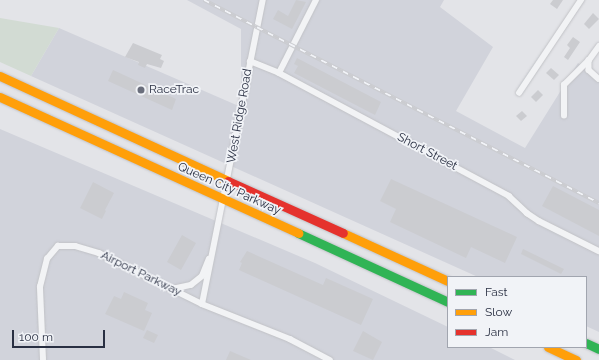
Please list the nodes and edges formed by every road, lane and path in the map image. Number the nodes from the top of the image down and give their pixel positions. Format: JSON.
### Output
{"nodes":[{"id":1,"x":263,"y":0,"type":"edge"},
{"id":2,"x":316,"y":0,"type":"edge"},
{"id":3,"x":581,"y":0,"type":"edge"},
{"id":4,"x":599,"y":46,"type":"edge"},
{"id":5,"x":589,"y":60,"type":"junction"},
{"id":6,"x":250,"y":61,"type":"junction"},
{"id":7,"x":278,"y":73,"type":"junction"},
{"id":8,"x":0,"y":76,"type":"edge"},
{"id":9,"x":599,"y":79,"type":"edge"},
{"id":10,"x":519,"y":93,"type":"dead end"},
{"id":11,"x":0,"y":97,"type":"edge"},
{"id":12,"x":564,"y":116,"type":"dead end"},
{"id":13,"x":228,"y":181,"type":"junction"},
{"id":14,"x":224,"y":201,"type":"junction"},
{"id":15,"x":214,"y":246,"type":"junction"},
{"id":16,"x":599,"y":251,"type":"edge"},
{"id":17,"x":447,"y":281,"type":"edge"},
{"id":18,"x":172,"y":289,"type":"junction"},
{"id":19,"x":447,"y":302,"type":"edge"},
{"id":20,"x":202,"y":304,"type":"junction"},
{"id":21,"x":587,"y":343,"type":"edge"},
{"id":22,"x":550,"y":348,"type":"edge"},
{"id":23,"x":599,"y":349,"type":"edge"},
{"id":24,"x":44,"y":360,"type":"edge"},
{"id":25,"x":330,"y":360,"type":"edge"},
{"id":26,"x":576,"y":360,"type":"edge"}],
"edges":[{"from":1,"to":6,"type":"street","name":"West Ridge Road"},
{"from":2,"to":7,"type":"street"},
{"from":3,"to":10,"type":"street"},
{"from":4,"to":5,"type":"street"},
{"from":5,"to":9,"type":"street"},
{"from":5,"to":12,"type":"street"},
{"from":6,"to":7,"type":"street","name":"Short Street"},
{"from":6,"to":13,"type":"street","name":"West Ridge Road"},
{"from":7,"to":16,"type":"street","name":"Short Street"},
{"from":8,"to":13,"type":"main road","name":"Queen City Parkway"},
{"from":11,"to":14,"type":"main road","name":"Queen City Parkway"},
{"from":13,"to":14,"type":"street","name":"West Ridge Road"},
{"from":13,"to":17,"type":"main road","name":"Queen City Parkway"},
{"from":14,"to":15,"type":"street","name":"West Ridge Road"},
{"from":14,"to":19,"type":"main road","name":"Queen City Parkway"},
{"from":15,"to":18,"type":"street"},
{"from":15,"to":20,"type":"street","name":"West Ridge Road"},
{"from":18,"to":20,"type":"street","name":"Airport Parkway"},
{"from":18,"to":24,"type":"street","name":"Airport Parkway"},
{"from":20,"to":25,"type":"street","name":"Airport Parkway"},
{"from":21,"to":23,"type":"main road"},
{"from":22,"to":26,"type":"main road"}]}
